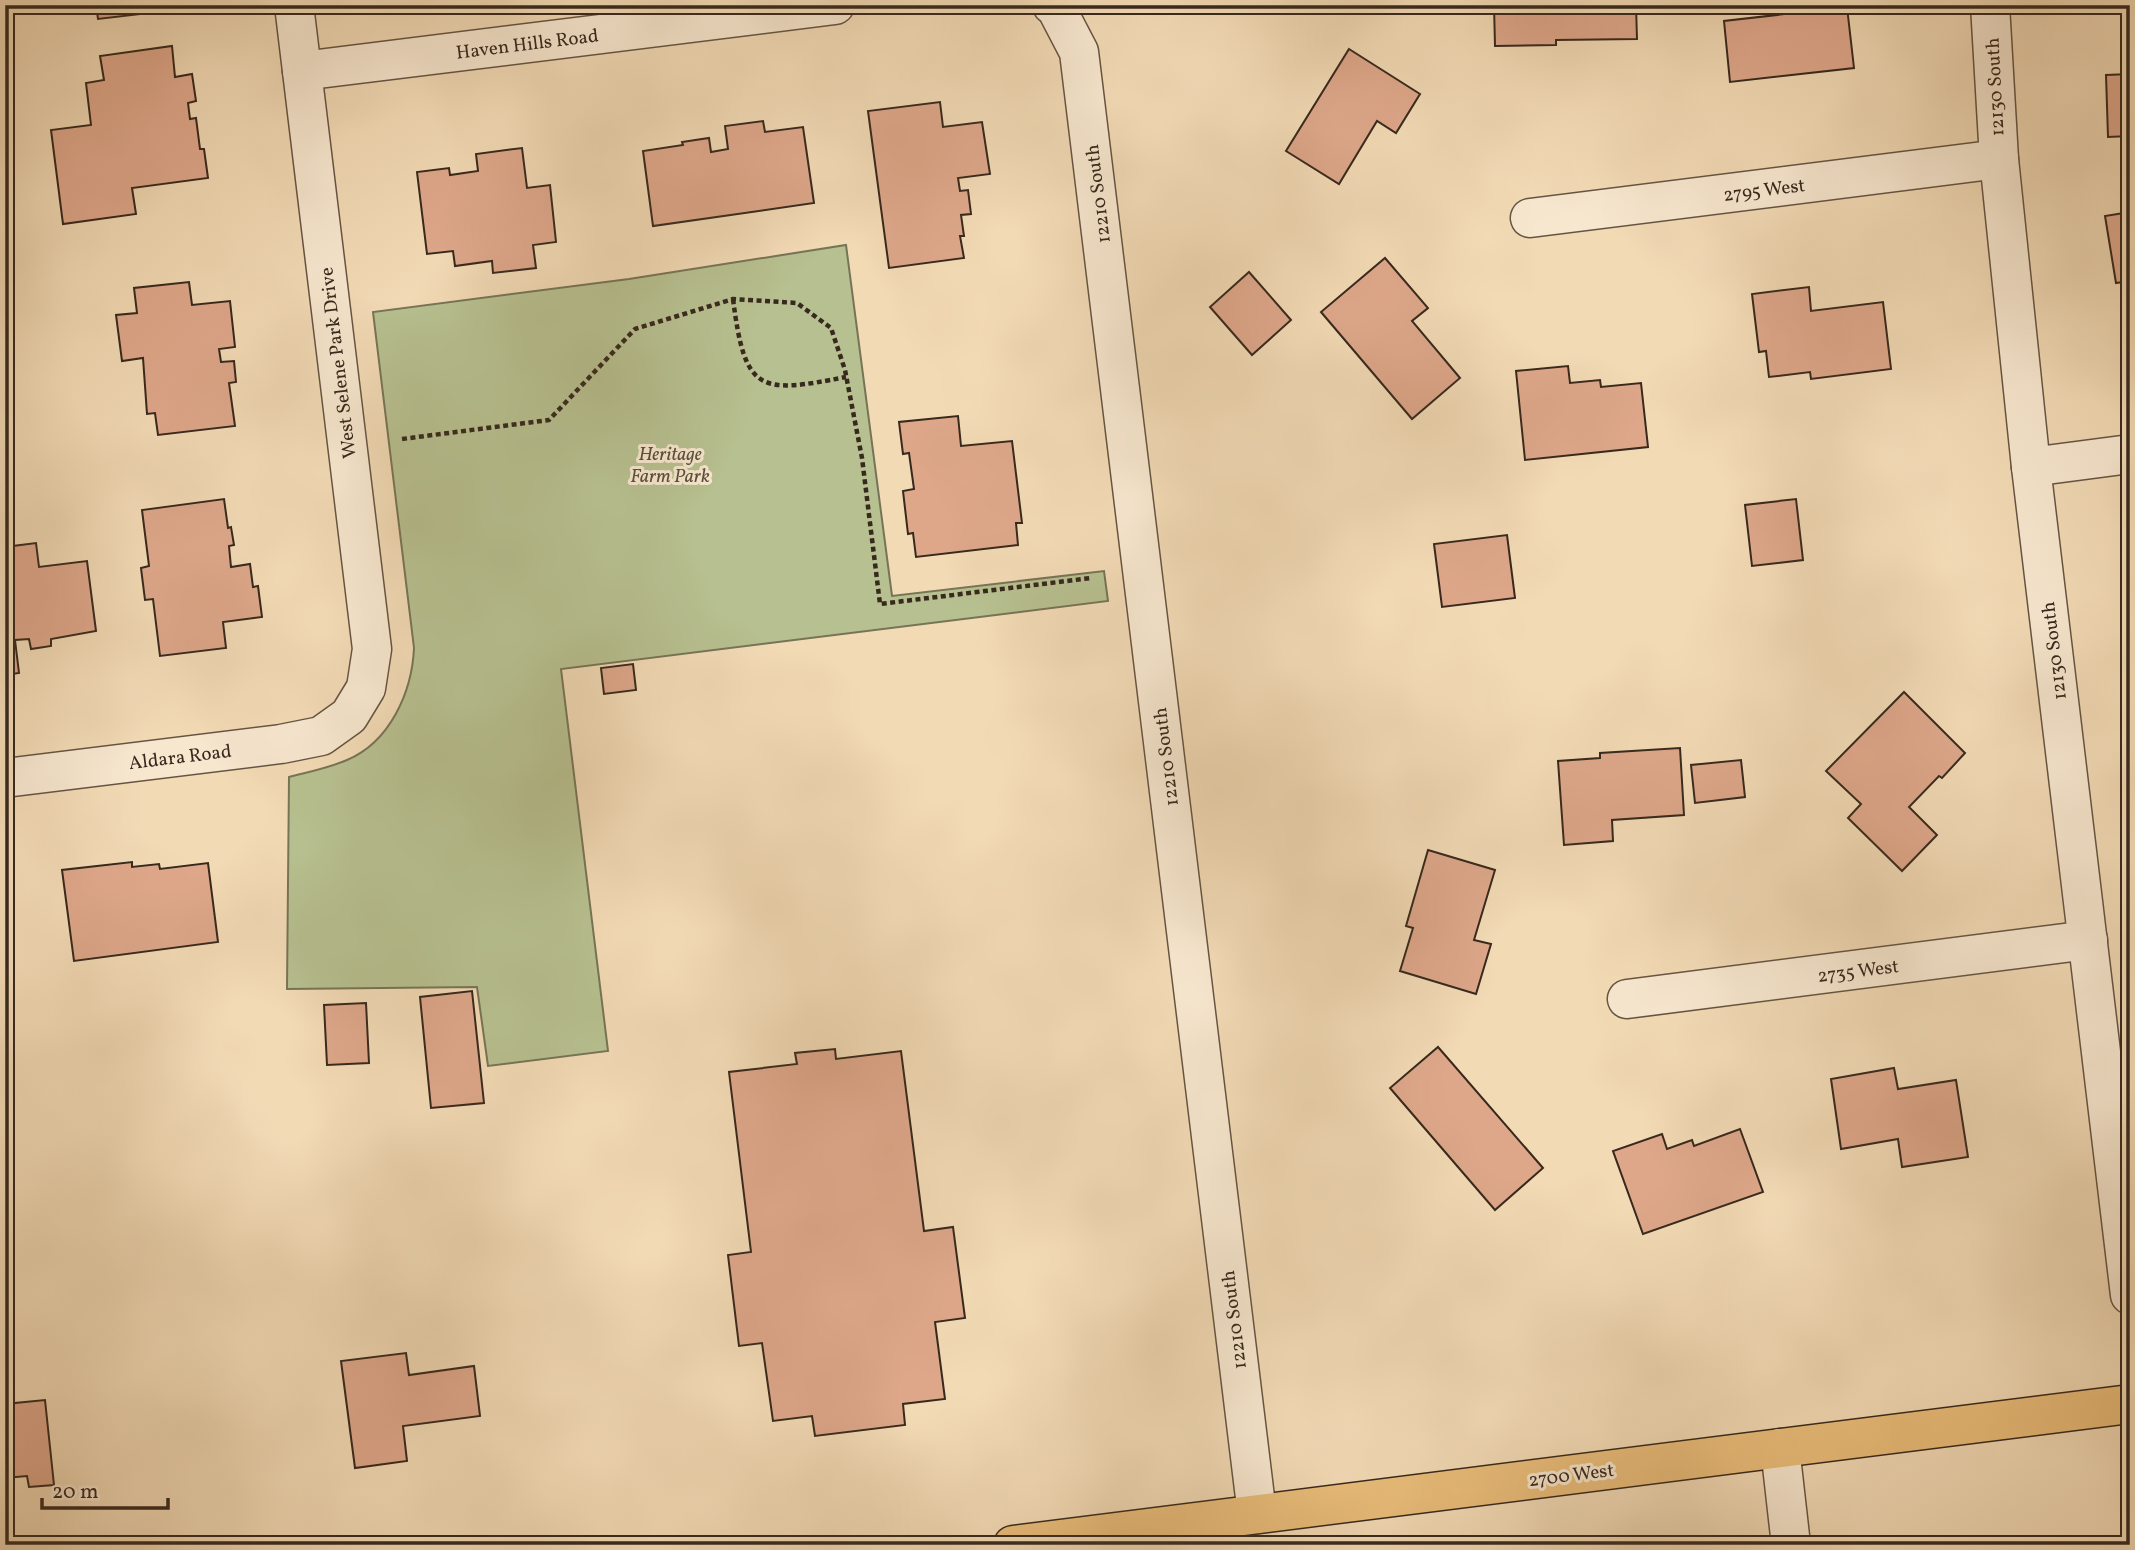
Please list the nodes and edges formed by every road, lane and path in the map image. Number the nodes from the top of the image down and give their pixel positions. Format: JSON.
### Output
{"nodes":[{"id":1,"x":294,"y":5,"type":"edge"},
{"id":2,"x":835,"y":5,"type":"edge"},
{"id":3,"x":1990,"y":5,"type":"edge"},
{"id":4,"x":1053,"y":6,"type":"edge"},
{"id":5,"x":302,"y":71,"type":"junction"},
{"id":6,"x":1999,"y":159,"type":"junction"},
{"id":7,"x":1530,"y":218,"type":"dead end"},
{"id":8,"x":733,"y":299,"type":"junction"},
{"id":9,"x":846,"y":377,"type":"junction"},
{"id":10,"x":402,"y":439,"type":"dead end"},
{"id":11,"x":2130,"y":454,"type":"edge"},
{"id":12,"x":2031,"y":467,"type":"junction"},
{"id":13,"x":1091,"y":578,"type":"dead end"},
{"id":14,"x":349,"y":716,"type":"joint"},
{"id":15,"x":5,"y":778,"type":"edge"},
{"id":16,"x":2088,"y":940,"type":"junction"},
{"id":17,"x":1627,"y":999,"type":"dead end"},
{"id":18,"x":2130,"y":1295,"type":"edge"},
{"id":19,"x":2130,"y":1404,"type":"edge"},
{"id":20,"x":1780,"y":1448,"type":"junction"},
{"id":21,"x":1257,"y":1514,"type":"junction"},
{"id":22,"x":1013,"y":1545,"type":"edge"},
{"id":23,"x":1791,"y":1545,"type":"edge"}],
"edges":[{"from":1,"to":5,"type":"street","name":"West Selene Park Drive"},
{"from":2,"to":5,"type":"street","name":"Haven Hills Road"},
{"from":3,"to":6,"type":"street","name":"12130 South"},
{"from":4,"to":21,"type":"street","name":"12210 South"},
{"from":5,"to":14,"type":"street","name":"West Selene Park Drive"},
{"from":6,"to":7,"type":"street","name":"2795 West"},
{"from":6,"to":12,"type":"street","name":"12130 South"},
{"from":8,"to":9,"type":"path"},
{"from":8,"to":9,"type":"path"},
{"from":8,"to":10,"type":"path"},
{"from":9,"to":13,"type":"path"},
{"from":11,"to":12,"type":"street"},
{"from":12,"to":16,"type":"street","name":"12130 South"},
{"from":14,"to":15,"type":"street","name":"Aldara Road"},
{"from":16,"to":17,"type":"street","name":"2735 West"},
{"from":16,"to":18,"type":"street","name":"12130 South"},
{"from":19,"to":20,"type":"main road","name":"2700 West"},
{"from":20,"to":21,"type":"main road","name":"2700 West"},
{"from":20,"to":23,"type":"street"},
{"from":21,"to":22,"type":"main road","name":"2700 West"}]}
